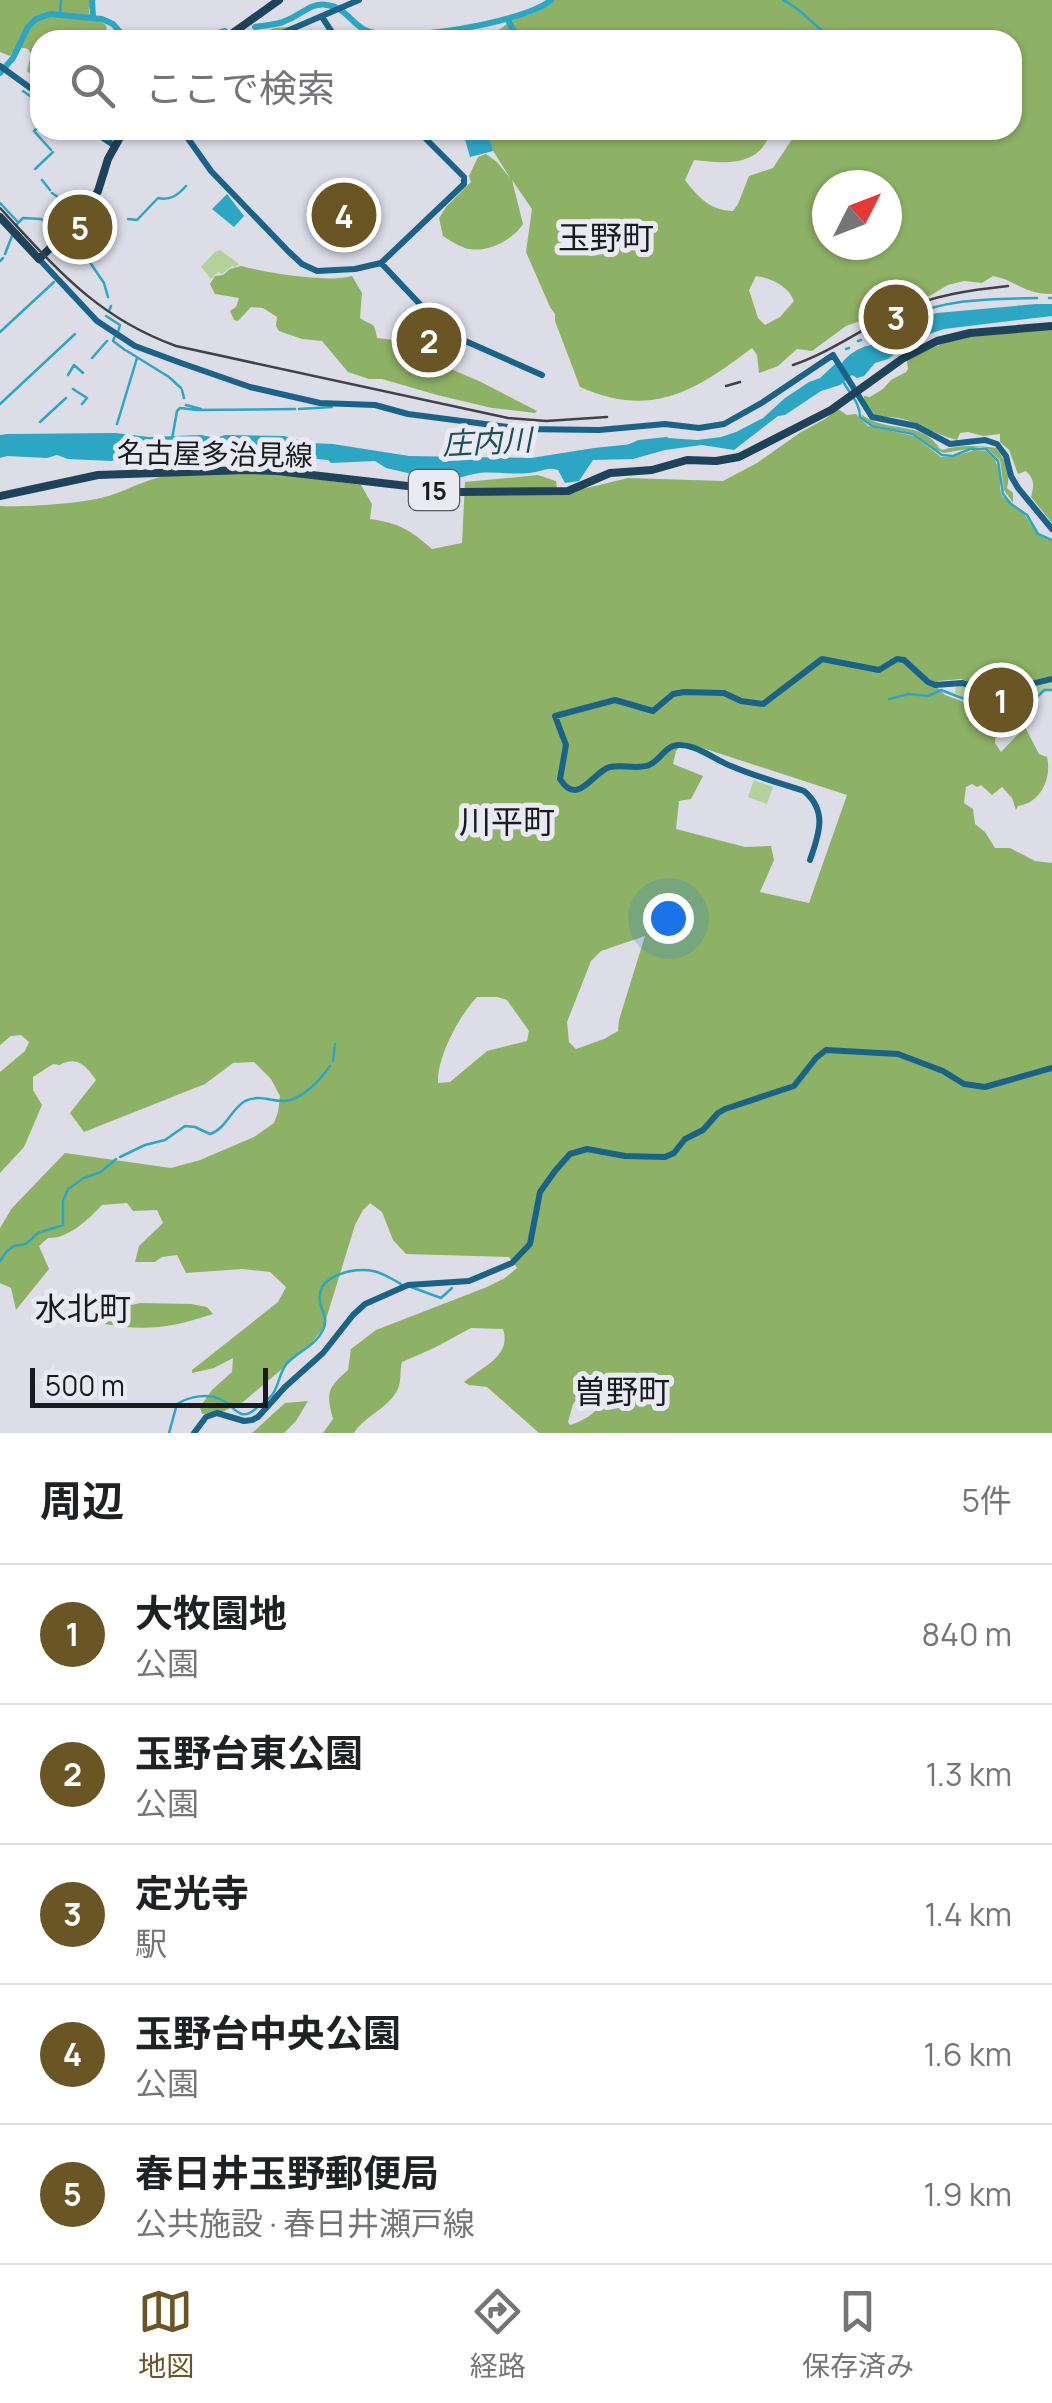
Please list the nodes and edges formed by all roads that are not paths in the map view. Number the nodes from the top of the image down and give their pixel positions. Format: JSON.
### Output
{"nodes":[{"id":1,"x":278,"y":0,"type":"edge"},
{"id":2,"x":359,"y":0,"type":"edge"},
{"id":3,"x":322,"y":16,"type":"junction"},
{"id":4,"x":238,"y":30,"type":"edge"},
{"id":5,"x":289,"y":30,"type":"edge"},
{"id":6,"x":331,"y":30,"type":"edge"},
{"id":7,"x":0,"y":66,"type":"edge"},
{"id":8,"x":30,"y":88,"type":"edge"},
{"id":9,"x":106,"y":140,"type":"edge"},
{"id":10,"x":118,"y":140,"type":"edge"},
{"id":11,"x":189,"y":140,"type":"edge"},
{"id":12,"x":427,"y":140,"type":"edge"},
{"id":13,"x":115,"y":146,"type":"junction"},
{"id":14,"x":0,"y":217,"type":"edge"},
{"id":15,"x":38,"y":259,"type":"junction"},
{"id":16,"x":381,"y":263,"type":"junction"},
{"id":17,"x":1052,"y":326,"type":"edge"},
{"id":18,"x":542,"y":375,"type":"dead end"},
{"id":19,"x":854,"y":393,"type":"junction"},
{"id":20,"x":0,"y":496,"type":"edge"},
{"id":21,"x":1052,"y":530,"type":"edge"},
{"id":22,"x":1052,"y":679,"type":"edge"},
{"id":23,"x":810,"y":860,"type":"dead end"},
{"id":24,"x":1052,"y":1068,"type":"edge"},
{"id":25,"x":194,"y":1433,"type":"edge"}],
"edges":[{"from":1,"to":4,"type":"main road"},
{"from":2,"to":3,"type":"main road"},
{"from":3,"to":5,"type":"main road"},
{"from":3,"to":6,"type":"main road"},
{"from":7,"to":8,"type":"main road"},
{"from":9,"to":13,"type":"main road"},
{"from":10,"to":13,"type":"main road"},
{"from":11,"to":16,"type":"main road"},
{"from":12,"to":16,"type":"main road"},
{"from":13,"to":15,"type":"main road"},
{"from":14,"to":15,"type":"main road"},
{"from":15,"to":19,"type":"main road"},
{"from":16,"to":18,"type":"main road"},
{"from":17,"to":19,"type":"main road","name":"名古屋多治見線","number":"15"},
{"from":19,"to":20,"type":"main road","name":"名古屋多治見線","number":"15"},
{"from":19,"to":21,"type":"main road"},
{"from":22,"to":23,"type":"main road"},
{"from":24,"to":25,"type":"main road"}]}
